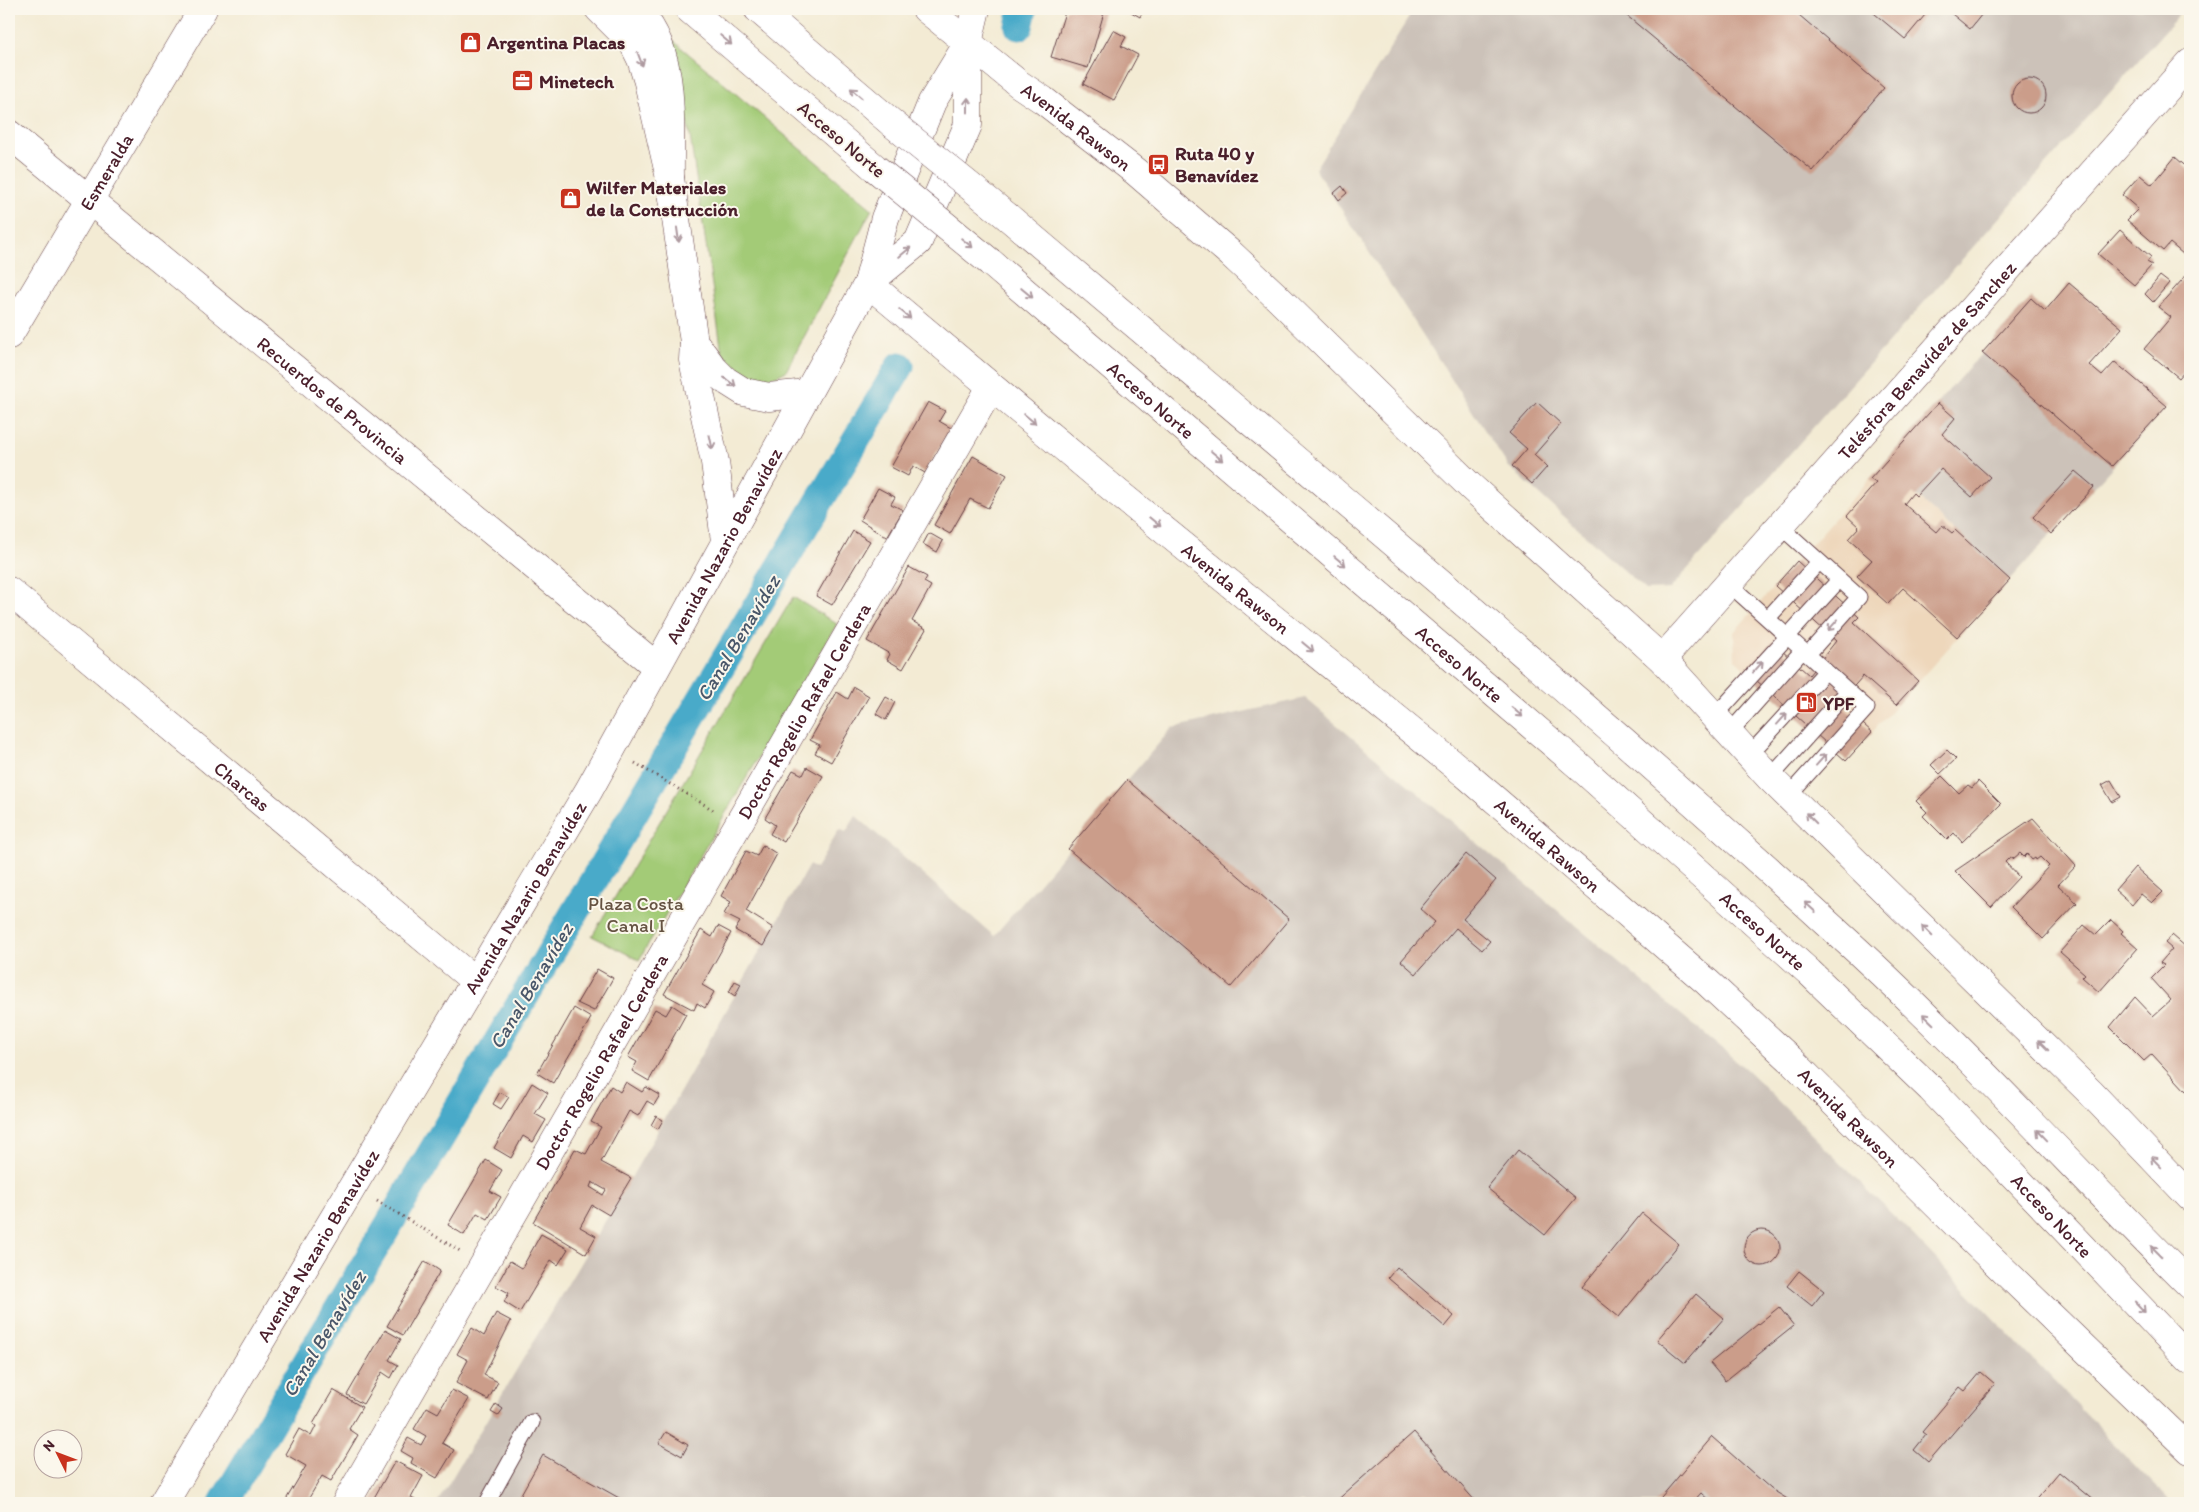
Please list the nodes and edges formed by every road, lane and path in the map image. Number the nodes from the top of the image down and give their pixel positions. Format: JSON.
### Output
{"nodes":[{"id":1,"x":204,"y":9,"type":"edge"},
{"id":2,"x":599,"y":9,"type":"edge"},
{"id":3,"x":635,"y":9,"type":"edge"},
{"id":4,"x":689,"y":9,"type":"edge"},
{"id":5,"x":758,"y":9,"type":"edge"},
{"id":6,"x":926,"y":9,"type":"edge"},
{"id":7,"x":976,"y":9,"type":"edge"},
{"id":8,"x":968,"y":43,"type":"junction"},
{"id":9,"x":2190,"y":63,"type":"edge"},
{"id":10,"x":9,"y":134,"type":"edge"},
{"id":11,"x":670,"y":178,"type":"junction"},
{"id":12,"x":89,"y":201,"type":"junction"},
{"id":13,"x":868,"y":283,"type":"junction"},
{"id":14,"x":9,"y":335,"type":"edge"},
{"id":15,"x":694,"y":342,"type":"junction"},
{"id":16,"x":991,"y":387,"type":"junction"},
{"id":17,"x":807,"y":393,"type":"junction"},
{"id":18,"x":1780,"y":526,"type":"junction"},
{"id":19,"x":725,"y":541,"type":"junction"},
{"id":20,"x":1819,"y":562,"type":"junction"},
{"id":21,"x":1839,"y":580,"type":"junction"},
{"id":22,"x":1729,"y":584,"type":"junction"},
{"id":23,"x":9,"y":591,"type":"edge"},
{"id":24,"x":1768,"y":618,"type":"junction"},
{"id":25,"x":1787,"y":635,"type":"junction"},
{"id":26,"x":1805,"y":652,"type":"junction"},
{"id":27,"x":1662,"y":659,"type":"junction"},
{"id":28,"x":656,"y":666,"type":"junction"},
{"id":29,"x":1826,"y":670,"type":"junction"},
{"id":30,"x":1848,"y":691,"type":"junction"},
{"id":31,"x":1721,"y":725,"type":"junction"},
{"id":32,"x":1749,"y":756,"type":"junction"},
{"id":33,"x":636,"y":763,"type":"dead end"},
{"id":34,"x":1779,"y":787,"type":"junction"},
{"id":35,"x":718,"y":812,"type":"dead end"},
{"id":36,"x":475,"y":981,"type":"junction"},
{"id":37,"x":2190,"y":1197,"type":"edge"},
{"id":38,"x":376,"y":1201,"type":"dead end"},
{"id":39,"x":463,"y":1253,"type":"dead end"},
{"id":40,"x":2190,"y":1285,"type":"edge"},
{"id":41,"x":2190,"y":1360,"type":"edge"},
{"id":42,"x":532,"y":1422,"type":"dead end"},
{"id":43,"x":2190,"y":1450,"type":"edge"},
{"id":44,"x":164,"y":1503,"type":"edge"},
{"id":45,"x":346,"y":1503,"type":"edge"},
{"id":46,"x":487,"y":1503,"type":"edge"}],
"edges":[{"from":1,"to":12,"type":"main road","name":"Esmeralda"},
{"from":2,"to":11,"type":"main road","one_way":true},
{"from":3,"to":11,"type":"main road"},
{"from":4,"to":41,"type":"main road","name":"Acceso Norte","one_way":true,"bridge":true},
{"from":40,"to":5,"type":"main road","one_way":true,"bridge":true},
{"from":6,"to":8,"type":"main road","name":"Avenida Rawson"},
{"from":7,"to":8,"type":"main road","name":"Avenida Nazario Benavídez"},
{"from":8,"to":13,"type":"main road","name":"Avenida Nazario Benavídez"},
{"from":13,"to":8,"type":"main road","name":"Avenida Nazario Benavídez","one_way":true},
{"from":8,"to":27,"type":"main road","name":"Avenida Rawson"},
{"from":9,"to":18,"type":"main road","name":"Telésfora Benavídez de Sanchez"},
{"from":10,"to":12,"type":"main road","name":"Recuerdos de Provincia"},
{"from":11,"to":15,"type":"main road","one_way":true},
{"from":12,"to":14,"type":"main road","name":"Esmeralda"},
{"from":12,"to":28,"type":"main road","name":"Recuerdos de Provincia"},
{"from":13,"to":16,"type":"main road","name":"Avenida Rawson","one_way":true},
{"from":13,"to":17,"type":"main road","name":"Avenida Nazario Benavídez"},
{"from":15,"to":17,"type":"main road","one_way":true},
{"from":15,"to":19,"type":"main road","one_way":true},
{"from":16,"to":43,"type":"main road","name":"Avenida Rawson","one_way":true},
{"from":16,"to":45,"type":"main road","name":"Doctor Rogelio Rafael Cerdera"},
{"from":17,"to":19,"type":"main road","name":"Avenida Nazario Benavídez"},
{"from":18,"to":20,"type":"lane"},
{"from":18,"to":22,"type":"main road","name":"Telésfora Benavídez de Sanchez"},
{"from":19,"to":28,"type":"main road","name":"Avenida Nazario Benavídez"},
{"from":20,"to":21,"type":"lane"},
{"from":20,"to":24,"type":"lane"},
{"from":21,"to":25,"type":"lane"},
{"from":21,"to":26,"type":"lane","one_way":true},
{"from":22,"to":24,"type":"lane"},
{"from":22,"to":27,"type":"main road","name":"Telésfora Benavídez de Sanchez"},
{"from":23,"to":36,"type":"main road","name":"Charcas"},
{"from":24,"to":25,"type":"lane"},
{"from":25,"to":26,"type":"lane"},
{"from":31,"to":25,"type":"lane","one_way":true},
{"from":26,"to":29,"type":"lane"},
{"from":26,"to":31,"type":"lane"},
{"from":27,"to":31,"type":"main road","name":"Avenida Rawson"},
{"from":28,"to":36,"type":"main road","name":"Avenida Nazario Benavídez"},
{"from":29,"to":30,"type":"lane"},
{"from":32,"to":29,"type":"lane","one_way":true},
{"from":30,"to":34,"type":"lane"},
{"from":34,"to":30,"type":"lane","one_way":true},
{"from":31,"to":32,"type":"main road","name":"Avenida Rawson"},
{"from":32,"to":34,"type":"main road","name":"Avenida Rawson"},
{"from":33,"to":35,"type":"path"},
{"from":37,"to":34,"type":"main road","name":"Avenida Rawson","one_way":true},
{"from":36,"to":44,"type":"main road","name":"Avenida Nazario Benavídez"},
{"from":38,"to":39,"type":"path"},
{"from":42,"to":46,"type":"lane"}]}
